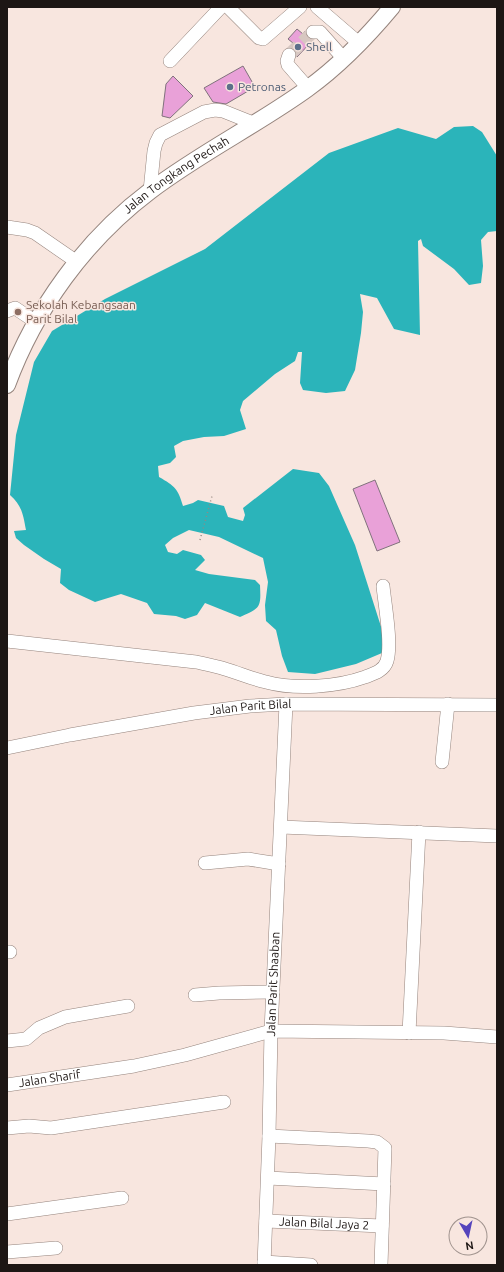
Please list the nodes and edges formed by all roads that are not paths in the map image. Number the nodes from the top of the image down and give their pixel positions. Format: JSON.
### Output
{"nodes":[{"id":1,"x":221,"y":7,"type":"edge"},
{"id":2,"x":228,"y":7,"type":"edge"},
{"id":3,"x":300,"y":7,"type":"edge"},
{"id":4,"x":317,"y":7,"type":"edge"},
{"id":5,"x":392,"y":7,"type":"edge"},
{"id":6,"x":313,"y":32,"type":"dead end"},
{"id":7,"x":360,"y":44,"type":"junction"},
{"id":8,"x":289,"y":55,"type":"dead end"},
{"id":9,"x":344,"y":59,"type":"junction"},
{"id":10,"x":170,"y":61,"type":"dead end"},
{"id":11,"x":308,"y":88,"type":"junction"},
{"id":12,"x":253,"y":123,"type":"junction"},
{"id":13,"x":150,"y":191,"type":"junction"},
{"id":14,"x":7,"y":227,"type":"edge"},
{"id":15,"x":77,"y":262,"type":"junction"},
{"id":16,"x":7,"y":311,"type":"edge"},
{"id":17,"x":36,"y":322,"type":"junction"},
{"id":18,"x":7,"y":385,"type":"edge"},
{"id":19,"x":383,"y":586,"type":"dead end"},
{"id":20,"x":7,"y":641,"type":"edge"},
{"id":21,"x":286,"y":704,"type":"junction"},
{"id":22,"x":448,"y":704,"type":"junction"},
{"id":23,"x":497,"y":705,"type":"edge"},
{"id":24,"x":7,"y":748,"type":"edge"},
{"id":25,"x":442,"y":762,"type":"dead end"},
{"id":26,"x":281,"y":827,"type":"junction"},
{"id":27,"x":419,"y":832,"type":"junction"},
{"id":28,"x":497,"y":836,"type":"edge"},
{"id":29,"x":206,"y":863,"type":"dead end"},
{"id":30,"x":275,"y":863,"type":"junction"},
{"id":31,"x":268,"y":992,"type":"junction"},
{"id":32,"x":195,"y":995,"type":"dead end"},
{"id":33,"x":128,"y":1006,"type":"dead end"},
{"id":34,"x":266,"y":1032,"type":"junction"},
{"id":35,"x":409,"y":1033,"type":"junction"},
{"id":36,"x":497,"y":1037,"type":"edge"},
{"id":37,"x":7,"y":1041,"type":"edge"},
{"id":38,"x":7,"y":1085,"type":"edge"},
{"id":39,"x":224,"y":1102,"type":"dead end"},
{"id":40,"x":7,"y":1128,"type":"edge"},
{"id":41,"x":269,"y":1136,"type":"junction"},
{"id":42,"x":268,"y":1178,"type":"junction"},
{"id":43,"x":384,"y":1184,"type":"junction"},
{"id":44,"x":122,"y":1198,"type":"dead end"},
{"id":45,"x":7,"y":1214,"type":"edge"},
{"id":46,"x":266,"y":1221,"type":"junction"},
{"id":47,"x":382,"y":1226,"type":"junction"},
{"id":48,"x":56,"y":1248,"type":"dead end"},
{"id":49,"x":7,"y":1252,"type":"edge"},
{"id":50,"x":264,"y":1263,"type":"edge"},
{"id":51,"x":311,"y":1265,"type":"edge"},
{"id":52,"x":381,"y":1265,"type":"edge"}],
"edges":[{"from":1,"to":10,"type":"street"},
{"from":2,"to":3,"type":"street"},
{"from":4,"to":7,"type":"street"},
{"from":5,"to":7,"type":"main road","name":"Jalan Tongkang Pechah"},
{"from":6,"to":9,"type":"street"},
{"from":7,"to":9,"type":"main road","name":"Jalan Tongkang Pechah"},
{"from":8,"to":11,"type":"street"},
{"from":9,"to":11,"type":"main road","name":"Jalan Tongkang Pechah"},
{"from":11,"to":12,"type":"main road","name":"Jalan Tongkang Pechah"},
{"from":12,"to":13,"type":"main road","name":"Jalan Tongkang Pechah"},
{"from":12,"to":13,"type":"street"},
{"from":13,"to":15,"type":"main road","name":"Jalan Tongkang Pechah"},
{"from":14,"to":15,"type":"street"},
{"from":15,"to":17,"type":"main road","name":"Jalan Tongkang Pechah"},
{"from":16,"to":17,"type":"street"},
{"from":17,"to":18,"type":"main road","name":"Jalan Tongkang Pechah"},
{"from":19,"to":20,"type":"street"},
{"from":21,"to":22,"type":"street","name":"Jalan Parit Bilal"},
{"from":21,"to":24,"type":"street","name":"Jalan Parit Bilal"},
{"from":21,"to":26,"type":"street","name":"Jalan Parit Shaaban"},
{"from":22,"to":23,"type":"street","name":"Jalan Parit Bilal"},
{"from":22,"to":25,"type":"street"},
{"from":26,"to":27,"type":"street"},
{"from":26,"to":30,"type":"street","name":"Jalan Parit Shaaban"},
{"from":27,"to":28,"type":"street"},
{"from":27,"to":35,"type":"street"},
{"from":29,"to":30,"type":"street"},
{"from":30,"to":31,"type":"street","name":"Jalan Parit Shaaban"},
{"from":31,"to":32,"type":"street"},
{"from":31,"to":34,"type":"street","name":"Jalan Parit Shaaban"},
{"from":33,"to":37,"type":"street"},
{"from":34,"to":35,"type":"street","name":"Jalan Sharif"},
{"from":34,"to":38,"type":"street","name":"Jalan Sharif"},
{"from":34,"to":41,"type":"street","name":"Jalan Parit Shaaban"},
{"from":35,"to":36,"type":"street","name":"Jalan Sharif"},
{"from":39,"to":40,"type":"street"},
{"from":41,"to":42,"type":"street","name":"Jalan Parit Shaaban"},
{"from":41,"to":43,"type":"street"},
{"from":42,"to":43,"type":"street"},
{"from":42,"to":46,"type":"street","name":"Jalan Parit Shaaban"},
{"from":43,"to":47,"type":"street"},
{"from":44,"to":45,"type":"street"},
{"from":46,"to":47,"type":"street","name":"Jalan Bilal Jaya 2"},
{"from":46,"to":50,"type":"street","name":"Jalan Parit Shaaban"},
{"from":47,"to":52,"type":"street"},
{"from":48,"to":49,"type":"street"},
{"from":50,"to":51,"type":"street"}]}
